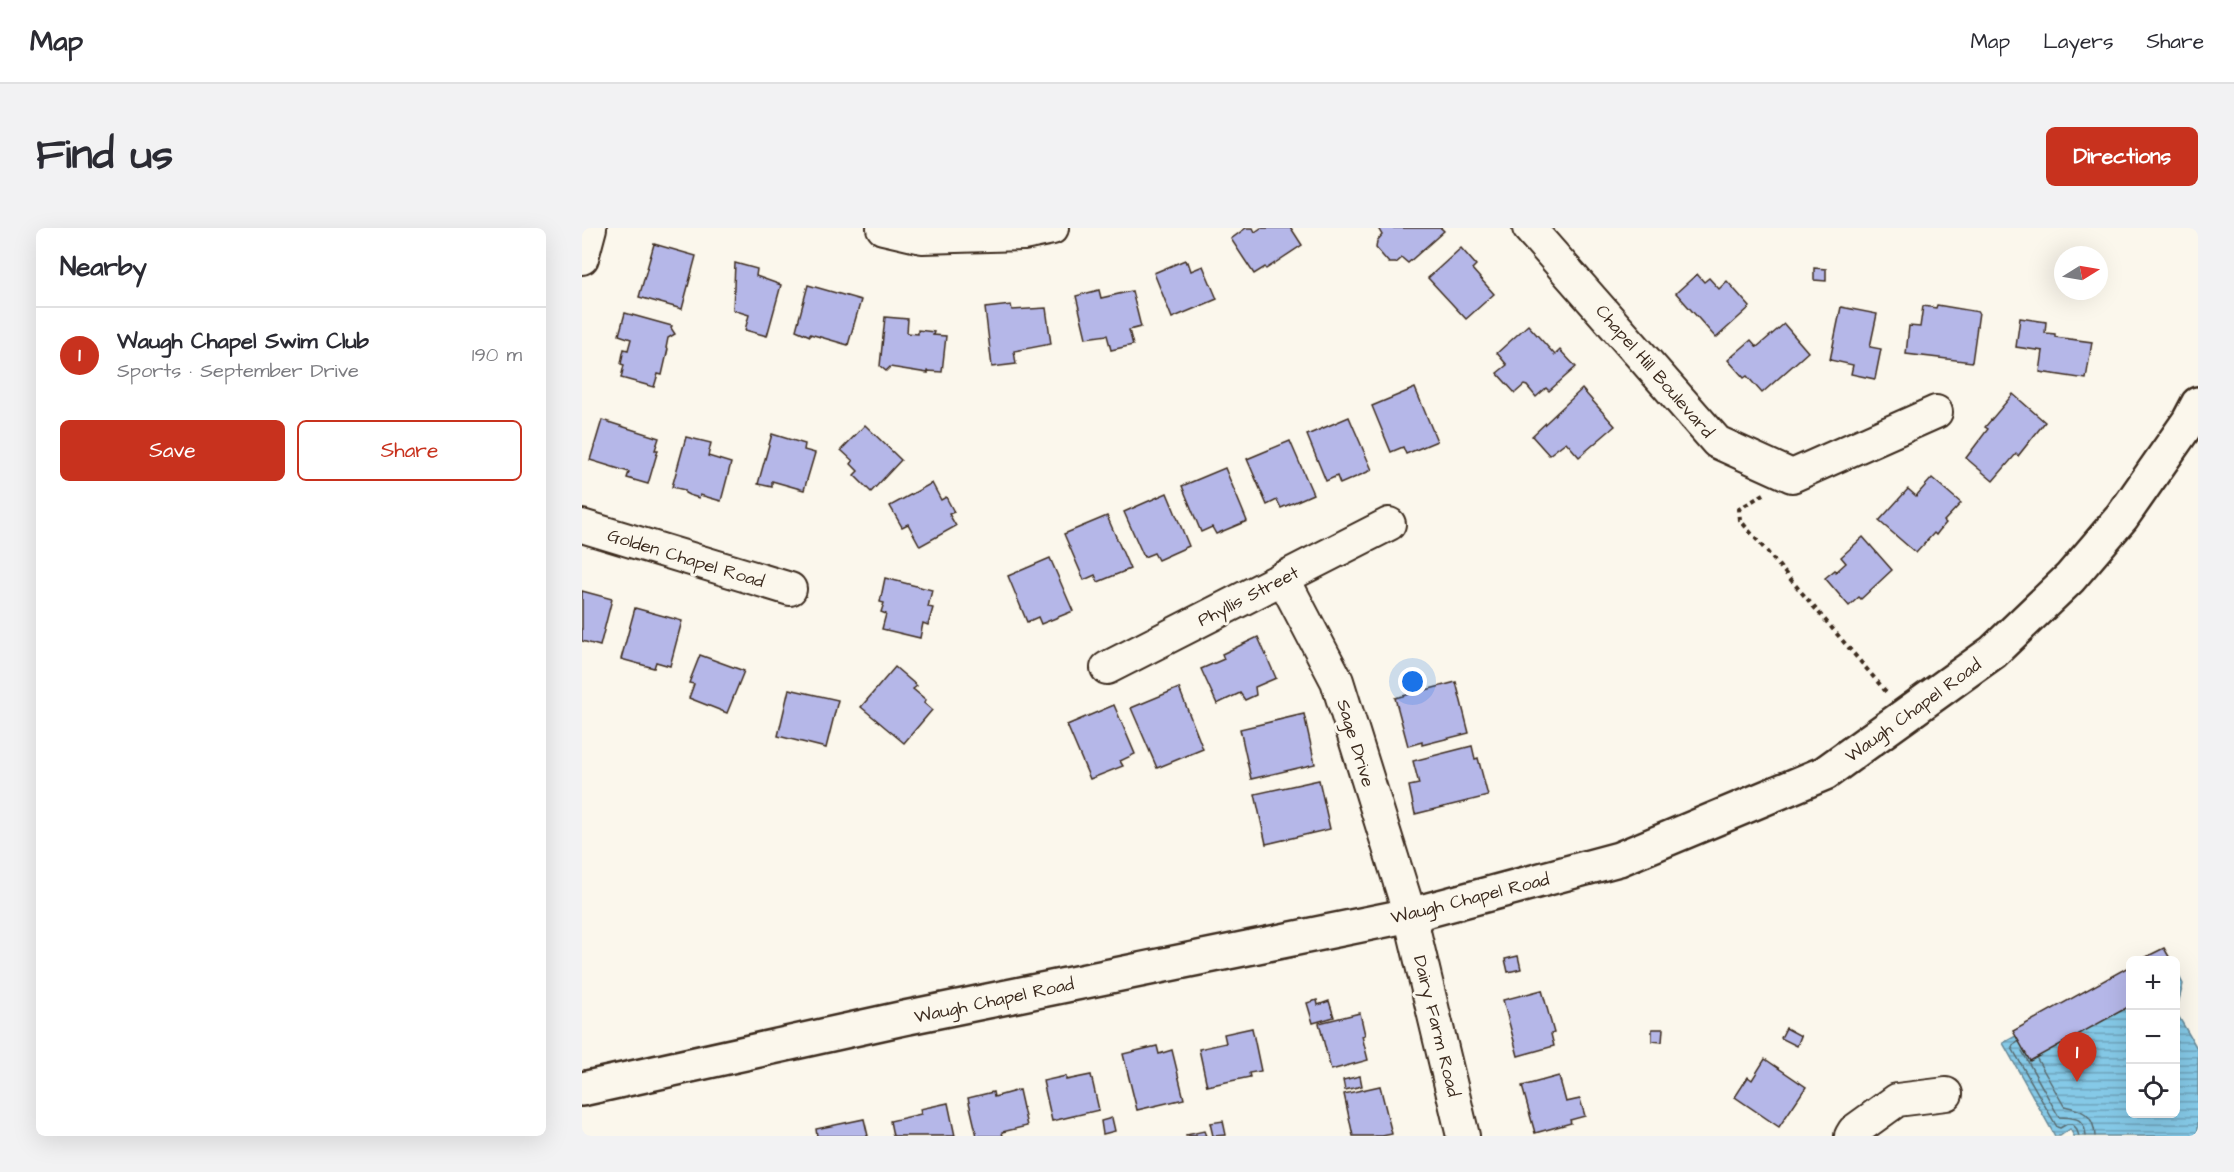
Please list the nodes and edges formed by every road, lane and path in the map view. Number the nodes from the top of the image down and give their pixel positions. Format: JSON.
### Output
{"nodes":[{"id":1,"x":590,"y":228,"type":"edge"},
{"id":2,"x":883,"y":228,"type":"edge"},
{"id":3,"x":1052,"y":228,"type":"edge"},
{"id":4,"x":1529,"y":228,"type":"edge"},
{"id":5,"x":582,"y":258,"type":"edge"},
{"id":6,"x":2198,"y":404,"type":"edge"},
{"id":7,"x":1936,"y":412,"type":"dead end"},
{"id":8,"x":1792,"y":476,"type":"junction"},
{"id":9,"x":1389,"y":524,"type":"dead end"},
{"id":10,"x":582,"y":526,"type":"edge"},
{"id":11,"x":1283,"y":578,"type":"junction"},
{"id":12,"x":790,"y":589,"type":"dead end"},
{"id":13,"x":1107,"y":668,"type":"dead end"},
{"id":14,"x":1906,"y":715,"type":"junction"},
{"id":15,"x":1410,"y":915,"type":"junction"},
{"id":16,"x":582,"y":1089,"type":"edge"},
{"id":17,"x":1946,"y":1094,"type":"dead end"},
{"id":18,"x":1463,"y":1136,"type":"edge"},
{"id":19,"x":1851,"y":1136,"type":"edge"}],
"edges":[{"from":1,"to":5,"type":"street"},
{"from":2,"to":3,"type":"street"},
{"from":4,"to":8,"type":"street","name":"Chapel Hill Boulevard"},
{"from":6,"to":14,"type":"main road","name":"Waugh Chapel Road"},
{"from":7,"to":8,"type":"street"},
{"from":8,"to":14,"type":"path"},
{"from":9,"to":11,"type":"street","name":"Phyllis Street"},
{"from":10,"to":12,"type":"street","name":"Golden Chapel Road"},
{"from":11,"to":13,"type":"street","name":"Phyllis Street"},
{"from":11,"to":15,"type":"street","name":"Sage Drive"},
{"from":14,"to":15,"type":"main road","name":"Waugh Chapel Road"},
{"from":15,"to":16,"type":"main road","name":"Waugh Chapel Road"},
{"from":15,"to":18,"type":"street","name":"Dairy Farm Road"},
{"from":17,"to":19,"type":"street"}]}
